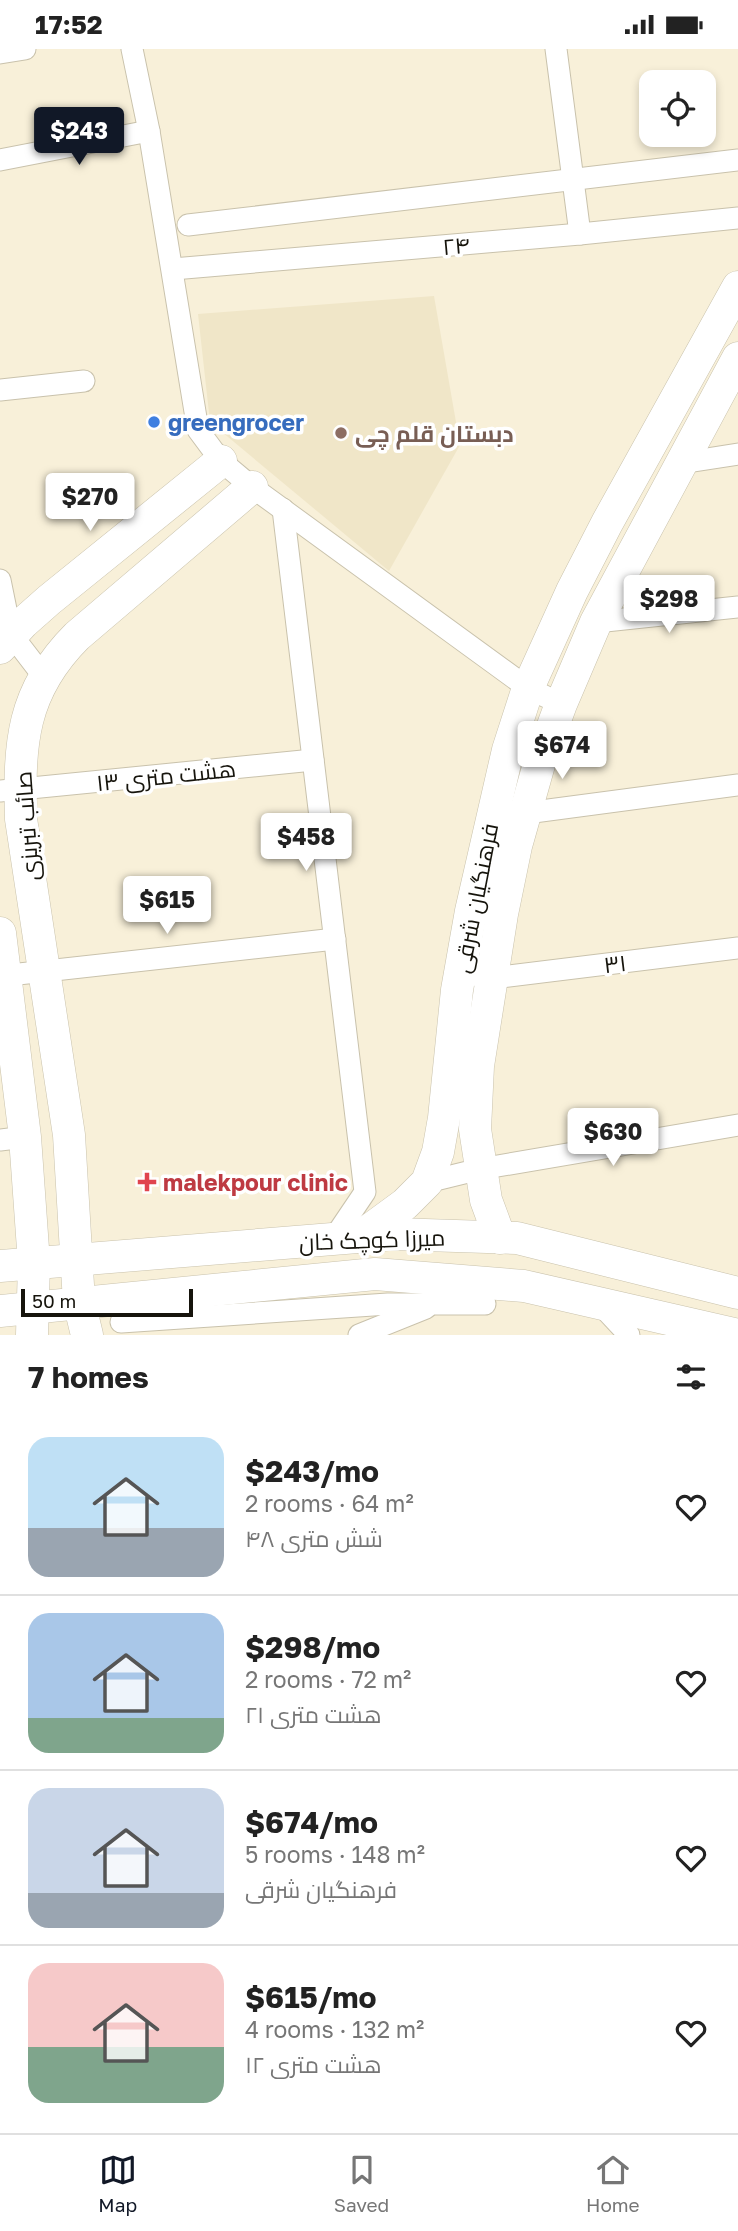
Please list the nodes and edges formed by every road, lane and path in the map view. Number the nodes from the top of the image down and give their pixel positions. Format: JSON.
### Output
{"nodes":[{"id":1,"x":25,"y":49,"type":"edge"},
{"id":2,"x":132,"y":49,"type":"edge"},
{"id":3,"x":556,"y":49,"type":"edge"},
{"id":4,"x":0,"y":53,"type":"edge"},
{"id":5,"x":149,"y":131,"type":"junction"},
{"id":6,"x":0,"y":160,"type":"edge"},
{"id":7,"x":738,"y":160,"type":"edge"},
{"id":8,"x":573,"y":179,"type":"junction"},
{"id":9,"x":738,"y":218,"type":"edge"},
{"id":10,"x":188,"y":225,"type":"dead end"},
{"id":11,"x":580,"y":234,"type":"junction"},
{"id":12,"x":173,"y":269,"type":"junction"},
{"id":13,"x":738,"y":287,"type":"edge"},
{"id":14,"x":738,"y":358,"type":"edge"},
{"id":15,"x":84,"y":381,"type":"dead end"},
{"id":16,"x":0,"y":390,"type":"edge"},
{"id":17,"x":738,"y":454,"type":"edge"},
{"id":18,"x":221,"y":461,"type":"junction"},
{"id":19,"x":681,"y":463,"type":"junction"},
{"id":20,"x":252,"y":487,"type":"junction"},
{"id":21,"x":283,"y":509,"type":"junction"},
{"id":22,"x":0,"y":580,"type":"edge"},
{"id":23,"x":738,"y":607,"type":"edge"},
{"id":24,"x":596,"y":622,"type":"junction"},
{"id":25,"x":4,"y":641,"type":"edge"},
{"id":26,"x":44,"y":677,"type":"junction"},
{"id":27,"x":528,"y":688,"type":"junction"},
{"id":28,"x":561,"y":704,"type":"junction"},
{"id":29,"x":313,"y":760,"type":"junction"},
{"id":30,"x":738,"y":785,"type":"edge"},
{"id":31,"x":10,"y":790,"type":"edge"},
{"id":32,"x":526,"y":813,"type":"junction"},
{"id":33,"x":0,"y":933,"type":"edge"},
{"id":34,"x":335,"y":939,"type":"junction"},
{"id":35,"x":738,"y":947,"type":"edge"},
{"id":36,"x":43,"y":971,"type":"junction"},
{"id":37,"x":3,"y":975,"type":"edge"},
{"id":38,"x":460,"y":975,"type":"junction"},
{"id":39,"x":492,"y":978,"type":"junction"},
{"id":40,"x":461,"y":1100,"type":"junction"},
{"id":41,"x":738,"y":1125,"type":"edge"},
{"id":42,"x":13,"y":1139,"type":"edge"},
{"id":43,"x":480,"y":1169,"type":"junction"},
{"id":44,"x":428,"y":1182,"type":"junction"},
{"id":45,"x":347,"y":1237,"type":"junction"},
{"id":46,"x":499,"y":1238,"type":"junction"},
{"id":47,"x":78,"y":1259,"type":"junction"},
{"id":48,"x":34,"y":1263,"type":"junction"},
{"id":49,"x":0,"y":1266,"type":"edge"},
{"id":50,"x":738,"y":1293,"type":"edge"},
{"id":51,"x":79,"y":1302,"type":"junction"},
{"id":52,"x":439,"y":1303,"type":"junction"},
{"id":53,"x":599,"y":1303,"type":"junction"},
{"id":54,"x":485,"y":1304,"type":"dead end"},
{"id":55,"x":0,"y":1311,"type":"edge"},
{"id":56,"x":33,"y":1321,"type":"edge"},
{"id":57,"x":121,"y":1322,"type":"dead end"},
{"id":58,"x":87,"y":1335,"type":"edge"},
{"id":59,"x":359,"y":1335,"type":"edge"},
{"id":60,"x":629,"y":1335,"type":"edge"},
{"id":61,"x":738,"y":1335,"type":"edge"}],
"edges":[{"from":1,"to":4,"type":"street"},
{"from":2,"to":5,"type":"street"},
{"from":3,"to":8,"type":"street"},
{"from":5,"to":6,"type":"street"},
{"from":5,"to":12,"type":"street"},
{"from":7,"to":8,"type":"street"},
{"from":8,"to":10,"type":"street"},
{"from":8,"to":11,"type":"street"},
{"from":9,"to":11,"type":"street","name":"۲۴"},
{"from":11,"to":12,"type":"street","name":"۲۴"},
{"from":12,"to":18,"type":"street"},
{"from":13,"to":27,"type":"street","name":"فرهنگیان شرقی"},
{"from":14,"to":19,"type":"street","name":"فرهنگیان شرقی"},
{"from":15,"to":16,"type":"street"},
{"from":17,"to":19,"type":"street"},
{"from":18,"to":20,"type":"street"},
{"from":18,"to":25,"type":"street"},
{"from":19,"to":24,"type":"street","name":"فرهنگیان شرقی"},
{"from":20,"to":21,"type":"street"},
{"from":20,"to":26,"type":"street","name":"صائب تبریزی"},
{"from":21,"to":27,"type":"street"},
{"from":21,"to":29,"type":"street"},
{"from":22,"to":25,"type":"street"},
{"from":23,"to":24,"type":"street"},
{"from":24,"to":28,"type":"street","name":"فرهنگیان شرقی"},
{"from":25,"to":26,"type":"street"},
{"from":26,"to":31,"type":"street","name":"صائب تبریزی"},
{"from":27,"to":28,"type":"street"},
{"from":27,"to":38,"type":"street","name":"فرهنگیان شرقی"},
{"from":28,"to":32,"type":"street","name":"فرهنگیان شرقی"},
{"from":29,"to":31,"type":"street","name":"هشت متری ۱۳"},
{"from":29,"to":34,"type":"street"},
{"from":30,"to":32,"type":"street"},
{"from":31,"to":36,"type":"street","name":"صائب تبریزی"},
{"from":32,"to":39,"type":"street","name":"فرهنگیان شرقی"},
{"from":33,"to":37,"type":"street"},
{"from":34,"to":36,"type":"street"},
{"from":34,"to":45,"type":"street"},
{"from":35,"to":39,"type":"street","name":"۳۱"},
{"from":36,"to":37,"type":"street"},
{"from":36,"to":47,"type":"street","name":"صائب تبریزی"},
{"from":37,"to":42,"type":"street"},
{"from":38,"to":39,"type":"street","name":"۳۱"},
{"from":38,"to":40,"type":"street","name":"فرهنگیان شرقی"},
{"from":39,"to":40,"type":"street","name":"فرهنگیان شرقی"},
{"from":40,"to":43,"type":"street","name":"فرهنگیان شرقی"},
{"from":40,"to":44,"type":"street","name":"فرهنگیان شرقی"},
{"from":41,"to":43,"type":"street"},
{"from":42,"to":48,"type":"street"},
{"from":43,"to":44,"type":"street"},
{"from":43,"to":46,"type":"street","name":"فرهنگیان شرقی"},
{"from":44,"to":45,"type":"street","name":"فرهنگیان شرقی"},
{"from":45,"to":46,"type":"street","name":"میرزا کوچک خان"},
{"from":45,"to":47,"type":"street","name":"میرزا کوچک خان"},
{"from":46,"to":50,"type":"street","name":"میرزا کوچک خان"},
{"from":47,"to":48,"type":"street","name":"میرزا کوچک خان"},
{"from":47,"to":51,"type":"street","name":"صائب تبریزی"},
{"from":48,"to":49,"type":"street","name":"میرزا کوچک خان"},
{"from":48,"to":56,"type":"street"},
{"from":51,"to":53,"type":"street","name":"میرزا کوچک خان"},
{"from":51,"to":56,"type":"street","name":"میرزا کوچک خان"},
{"from":51,"to":58,"type":"street"},
{"from":52,"to":54,"type":"street"},
{"from":52,"to":57,"type":"street"},
{"from":52,"to":59,"type":"street"},
{"from":53,"to":60,"type":"street"},
{"from":53,"to":61,"type":"street","name":"میرزا کوچک خان"},
{"from":55,"to":56,"type":"street","name":"میرزا کوچک خان"}]}
